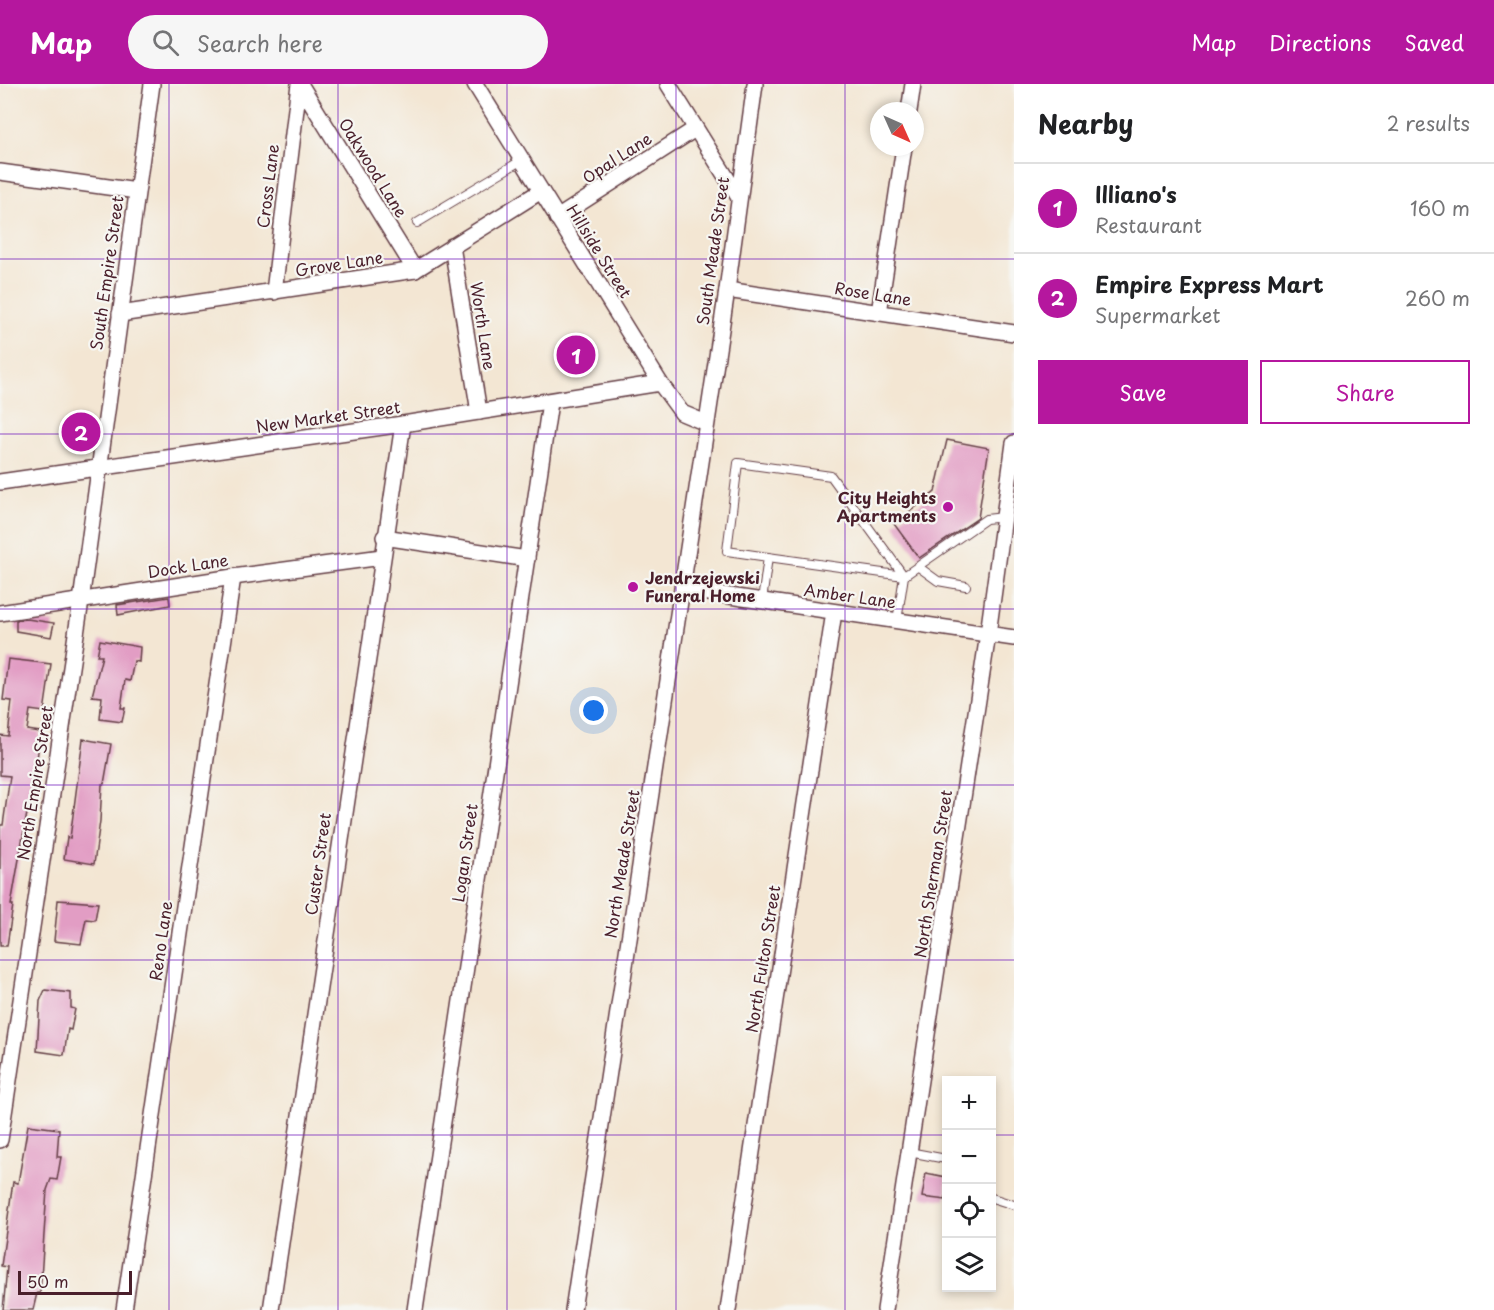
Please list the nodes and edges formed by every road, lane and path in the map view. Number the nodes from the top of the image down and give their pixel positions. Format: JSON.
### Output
{"nodes":[{"id":1,"x":152,"y":84,"type":"edge"},
{"id":2,"x":299,"y":84,"type":"edge"},
{"id":3,"x":475,"y":84,"type":"edge"},
{"id":4,"x":668,"y":84,"type":"edge"},
{"id":5,"x":755,"y":84,"type":"edge"},
{"id":6,"x":913,"y":84,"type":"edge"},
{"id":7,"x":910,"y":102,"type":"edge"},
{"id":8,"x":695,"y":129,"type":"junction"},
{"id":9,"x":903,"y":156,"type":"edge"},
{"id":10,"x":522,"y":160,"type":"junction"},
{"id":11,"x":0,"y":172,"type":"edge"},
{"id":12,"x":541,"y":190,"type":"junction"},
{"id":13,"x":136,"y":191,"type":"junction"},
{"id":14,"x":738,"y":196,"type":"junction"},
{"id":15,"x":557,"y":218,"type":"junction"},
{"id":16,"x":417,"y":223,"type":"dead end"},
{"id":17,"x":452,"y":246,"type":"junction"},
{"id":18,"x":415,"y":270,"type":"junction"},
{"id":19,"x":727,"y":290,"type":"junction"},
{"id":20,"x":273,"y":292,"type":"junction"},
{"id":21,"x":879,"y":313,"type":"junction"},
{"id":22,"x":120,"y":314,"type":"junction"},
{"id":23,"x":1014,"y":333,"type":"edge"},
{"id":24,"x":660,"y":383,"type":"junction"},
{"id":25,"x":550,"y":402,"type":"junction"},
{"id":26,"x":479,"y":412,"type":"junction"},
{"id":27,"x":706,"y":423,"type":"junction"},
{"id":28,"x":403,"y":424,"type":"junction"},
{"id":29,"x":1014,"y":443,"type":"edge"},
{"id":30,"x":99,"y":467,"type":"junction"},
{"id":31,"x":0,"y":482,"type":"edge"},
{"id":32,"x":1004,"y":517,"type":"junction"},
{"id":33,"x":384,"y":537,"type":"junction"},
{"id":34,"x":382,"y":557,"type":"junction"},
{"id":35,"x":768,"y":557,"type":"junction"},
{"id":36,"x":526,"y":559,"type":"junction"},
{"id":37,"x":920,"y":568,"type":"junction"},
{"id":38,"x":904,"y":576,"type":"junction"},
{"id":39,"x":233,"y":577,"type":"junction"},
{"id":40,"x":966,"y":586,"type":"dead end"},
{"id":41,"x":682,"y":589,"type":"junction"},
{"id":42,"x":81,"y":601,"type":"junction"},
{"id":43,"x":762,"y":601,"type":"junction"},
{"id":44,"x":834,"y":612,"type":"junction"},
{"id":45,"x":0,"y":613,"type":"edge"},
{"id":46,"x":897,"y":621,"type":"junction"},
{"id":47,"x":988,"y":634,"type":"junction"},
{"id":48,"x":1014,"y":638,"type":"edge"},
{"id":49,"x":0,"y":1140,"type":"edge"},
{"id":50,"x":909,"y":1152,"type":"junction"},
{"id":51,"x":942,"y":1157,"type":"edge"},
{"id":52,"x":996,"y":1199,"type":"edge"},
{"id":53,"x":1014,"y":1204,"type":"edge"},
{"id":54,"x":124,"y":1310,"type":"edge"},
{"id":55,"x":271,"y":1310,"type":"edge"},
{"id":56,"x":415,"y":1310,"type":"edge"},
{"id":57,"x":573,"y":1310,"type":"edge"},
{"id":58,"x":728,"y":1310,"type":"edge"},
{"id":59,"x":885,"y":1310,"type":"edge"}],
"edges":[{"from":1,"to":13,"type":"street","name":"South Empire Street"},
{"from":2,"to":18,"type":"street","name":"Oakwood Lane"},
{"from":2,"to":20,"type":"street","name":"Cross Lane"},
{"from":3,"to":10,"type":"street","name":"Hillside Street"},
{"from":4,"to":8,"type":"street"},
{"from":5,"to":14,"type":"street","name":"South Meade Street"},
{"from":6,"to":7,"type":"street"},
{"from":8,"to":14,"type":"street"},
{"from":8,"to":15,"type":"street","name":"Opal Lane"},
{"from":9,"to":21,"type":"street"},
{"from":10,"to":12,"type":"street","name":"Hillside Street"},
{"from":10,"to":16,"type":"lane"},
{"from":11,"to":13,"type":"street"},
{"from":12,"to":15,"type":"street","name":"Hillside Street"},
{"from":12,"to":17,"type":"street","name":"Grove Lane"},
{"from":13,"to":22,"type":"street","name":"South Empire Street"},
{"from":14,"to":19,"type":"street","name":"South Meade Street"},
{"from":15,"to":24,"type":"street","name":"Hillside Street"},
{"from":17,"to":18,"type":"street","name":"Grove Lane"},
{"from":17,"to":26,"type":"street","name":"Worth Lane"},
{"from":18,"to":20,"type":"street","name":"Grove Lane"},
{"from":19,"to":21,"type":"street","name":"Rose Lane"},
{"from":19,"to":27,"type":"street","name":"South Meade Street"},
{"from":20,"to":22,"type":"street","name":"Grove Lane"},
{"from":21,"to":23,"type":"street","name":"Rose Lane"},
{"from":22,"to":30,"type":"street","name":"South Empire Street"},
{"from":24,"to":25,"type":"street","name":"New Market Street"},
{"from":24,"to":27,"type":"street","name":"Hillside Street"},
{"from":25,"to":26,"type":"street","name":"New Market Street"},
{"from":25,"to":36,"type":"street","name":"Logan Street"},
{"from":26,"to":28,"type":"street","name":"New Market Street"},
{"from":27,"to":41,"type":"street","name":"North Meade Street"},
{"from":28,"to":30,"type":"street","name":"New Market Street"},
{"from":28,"to":33,"type":"street","name":"Custer Street"},
{"from":29,"to":32,"type":"street","name":"North Sherman Street"},
{"from":30,"to":31,"type":"street","name":"New Market Street"},
{"from":30,"to":42,"type":"street","name":"North Empire Street"},
{"from":32,"to":37,"type":"lane"},
{"from":32,"to":47,"type":"street","name":"North Sherman Street"},
{"from":33,"to":34,"type":"street","name":"Custer Street"},
{"from":33,"to":36,"type":"street"},
{"from":34,"to":39,"type":"street","name":"Dock Lane"},
{"from":34,"to":55,"type":"street","name":"Custer Street"},
{"from":35,"to":38,"type":"lane"},
{"from":35,"to":38,"type":"lane"},
{"from":35,"to":43,"type":"lane"},
{"from":36,"to":56,"type":"street","name":"Logan Street"},
{"from":37,"to":38,"type":"lane"},
{"from":37,"to":40,"type":"lane"},
{"from":38,"to":46,"type":"lane"},
{"from":39,"to":42,"type":"street","name":"Dock Lane"},
{"from":39,"to":54,"type":"street","name":"Reno Lane"},
{"from":41,"to":43,"type":"street","name":"Amber Lane"},
{"from":41,"to":57,"type":"street","name":"North Meade Street"},
{"from":42,"to":45,"type":"street","name":"Dock Lane"},
{"from":42,"to":49,"type":"street","name":"North Empire Street"},
{"from":43,"to":44,"type":"street","name":"Amber Lane"},
{"from":44,"to":46,"type":"street","name":"Amber Lane"},
{"from":44,"to":58,"type":"street","name":"North Fulton Street"},
{"from":46,"to":47,"type":"street","name":"Amber Lane"},
{"from":47,"to":48,"type":"street","name":"Amber Lane"},
{"from":47,"to":50,"type":"street","name":"North Sherman Street"},
{"from":50,"to":51,"type":"lane"},
{"from":50,"to":59,"type":"street","name":"North Sherman Street"},
{"from":52,"to":53,"type":"lane"}]}
